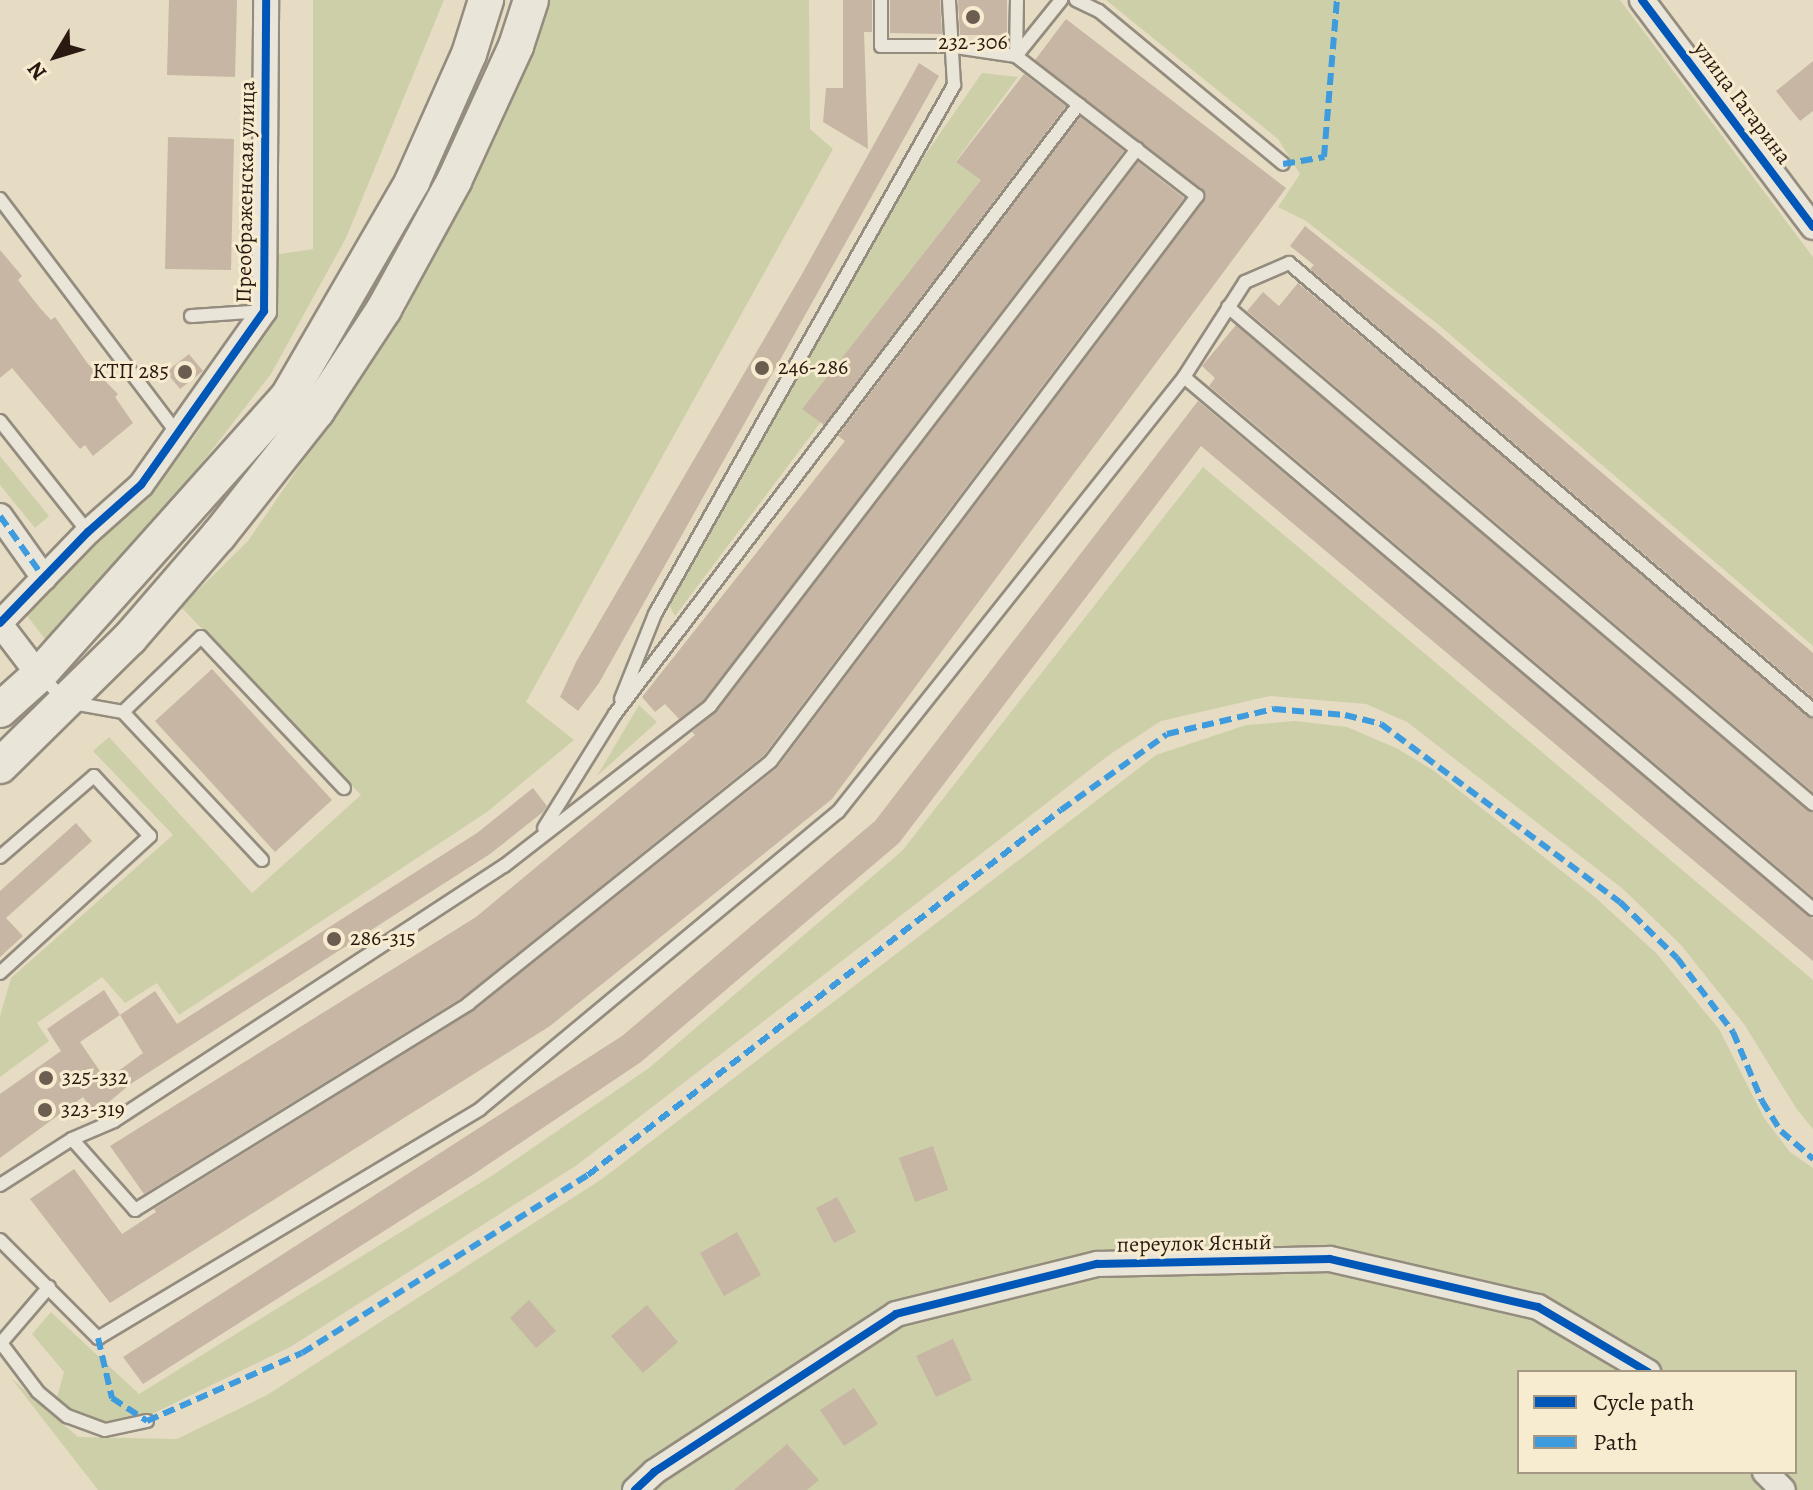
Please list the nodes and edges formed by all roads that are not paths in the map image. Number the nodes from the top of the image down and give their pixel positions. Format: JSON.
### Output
{"nodes":[{"id":1,"x":266,"y":0,"type":"edge"},
{"id":2,"x":486,"y":0,"type":"edge"},
{"id":3,"x":531,"y":0,"type":"edge"},
{"id":4,"x":881,"y":0,"type":"edge"},
{"id":5,"x":949,"y":0,"type":"edge"},
{"id":6,"x":1017,"y":0,"type":"edge"},
{"id":7,"x":1061,"y":0,"type":"edge"},
{"id":8,"x":1076,"y":0,"type":"edge"},
{"id":9,"x":1642,"y":0,"type":"edge"},
{"id":10,"x":949,"y":46,"type":"junction"},
{"id":11,"x":1016,"y":56,"type":"junction"},
{"id":12,"x":1079,"y":104,"type":"junction"},
{"id":13,"x":1137,"y":149,"type":"junction"},
{"id":14,"x":1283,"y":164,"type":"dead end"},
{"id":15,"x":0,"y":199,"type":"edge"},
{"id":16,"x":1813,"y":227,"type":"edge"},
{"id":17,"x":1228,"y":307,"type":"junction"},
{"id":18,"x":264,"y":311,"type":"junction"},
{"id":19,"x":191,"y":316,"type":"dead end"},
{"id":20,"x":1184,"y":377,"type":"junction"},
{"id":21,"x":0,"y":421,"type":"edge"},
{"id":22,"x":179,"y":436,"type":"junction"},
{"id":23,"x":0,"y":516,"type":"edge"},
{"id":24,"x":88,"y":532,"type":"junction"},
{"id":25,"x":44,"y":578,"type":"junction"},
{"id":26,"x":0,"y":623,"type":"edge"},
{"id":27,"x":39,"y":675,"type":"junction"},
{"id":28,"x":67,"y":702,"type":"junction"},
{"id":29,"x":0,"y":710,"type":"edge"},
{"id":30,"x":1813,"y":710,"type":"edge"},
{"id":31,"x":123,"y":712,"type":"junction"},
{"id":32,"x":615,"y":714,"type":"junction"},
{"id":33,"x":0,"y":766,"type":"edge"},
{"id":34,"x":344,"y":788,"type":"dead end"},
{"id":35,"x":1813,"y":804,"type":"edge"},
{"id":36,"x":539,"y":836,"type":"junction"},
{"id":37,"x":0,"y":857,"type":"edge"},
{"id":38,"x":262,"y":860,"type":"dead end"},
{"id":39,"x":1813,"y":909,"type":"edge"},
{"id":40,"x":0,"y":973,"type":"edge"},
{"id":41,"x":72,"y":1139,"type":"junction"},
{"id":42,"x":0,"y":1185,"type":"edge"},
{"id":43,"x":0,"y":1240,"type":"edge"},
{"id":44,"x":49,"y":1287,"type":"junction"},
{"id":45,"x":1645,"y":1370,"type":"edge"},
{"id":46,"x":147,"y":1421,"type":"dead end"},
{"id":47,"x":1767,"y":1474,"type":"edge"},
{"id":48,"x":635,"y":1490,"type":"edge"},
{"id":49,"x":1783,"y":1490,"type":"edge"}],
"edges":[{"from":1,"to":18,"type":"street","name":"Преображенская улица"},
{"from":2,"to":27,"type":"main road"},
{"from":3,"to":28,"type":"main road"},
{"from":4,"to":10,"type":"lane"},
{"from":5,"to":10,"type":"lane"},
{"from":6,"to":11,"type":"lane"},
{"from":7,"to":11,"type":"lane"},
{"from":8,"to":14,"type":"lane"},
{"from":9,"to":16,"type":"street","name":"улица Гагарина"},
{"from":10,"to":11,"type":"lane"},
{"from":10,"to":32,"type":"lane"},
{"from":11,"to":12,"type":"lane"},
{"from":12,"to":13,"type":"lane"},
{"from":12,"to":32,"type":"lane"},
{"from":13,"to":36,"type":"lane"},
{"from":13,"to":41,"type":"lane"},
{"from":15,"to":22,"type":"lane"},
{"from":17,"to":20,"type":"lane"},
{"from":17,"to":30,"type":"lane"},
{"from":17,"to":35,"type":"lane"},
{"from":18,"to":19,"type":"lane"},
{"from":18,"to":22,"type":"street","name":"Преображенская улица"},
{"from":20,"to":39,"type":"lane"},
{"from":20,"to":44,"type":"lane"},
{"from":21,"to":24,"type":"lane"},
{"from":22,"to":24,"type":"street","name":"Преображенская улица"},
{"from":23,"to":25,"type":"street"},
{"from":24,"to":25,"type":"street","name":"Преображенская улица"},
{"from":25,"to":26,"type":"street","name":"Преображенская улица"},
{"from":26,"to":27,"type":"street"},
{"from":27,"to":28,"type":"lane"},
{"from":27,"to":29,"type":"main road"},
{"from":28,"to":31,"type":"lane"},
{"from":28,"to":33,"type":"main road"},
{"from":31,"to":34,"type":"lane"},
{"from":31,"to":38,"type":"lane"},
{"from":32,"to":36,"type":"lane"},
{"from":36,"to":41,"type":"lane"},
{"from":37,"to":40,"type":"lane"},
{"from":41,"to":42,"type":"lane"},
{"from":43,"to":44,"type":"lane"},
{"from":44,"to":46,"type":"lane"},
{"from":45,"to":48,"type":"street","name":"переулок Ясный"},
{"from":47,"to":49,"type":"street"}]}
